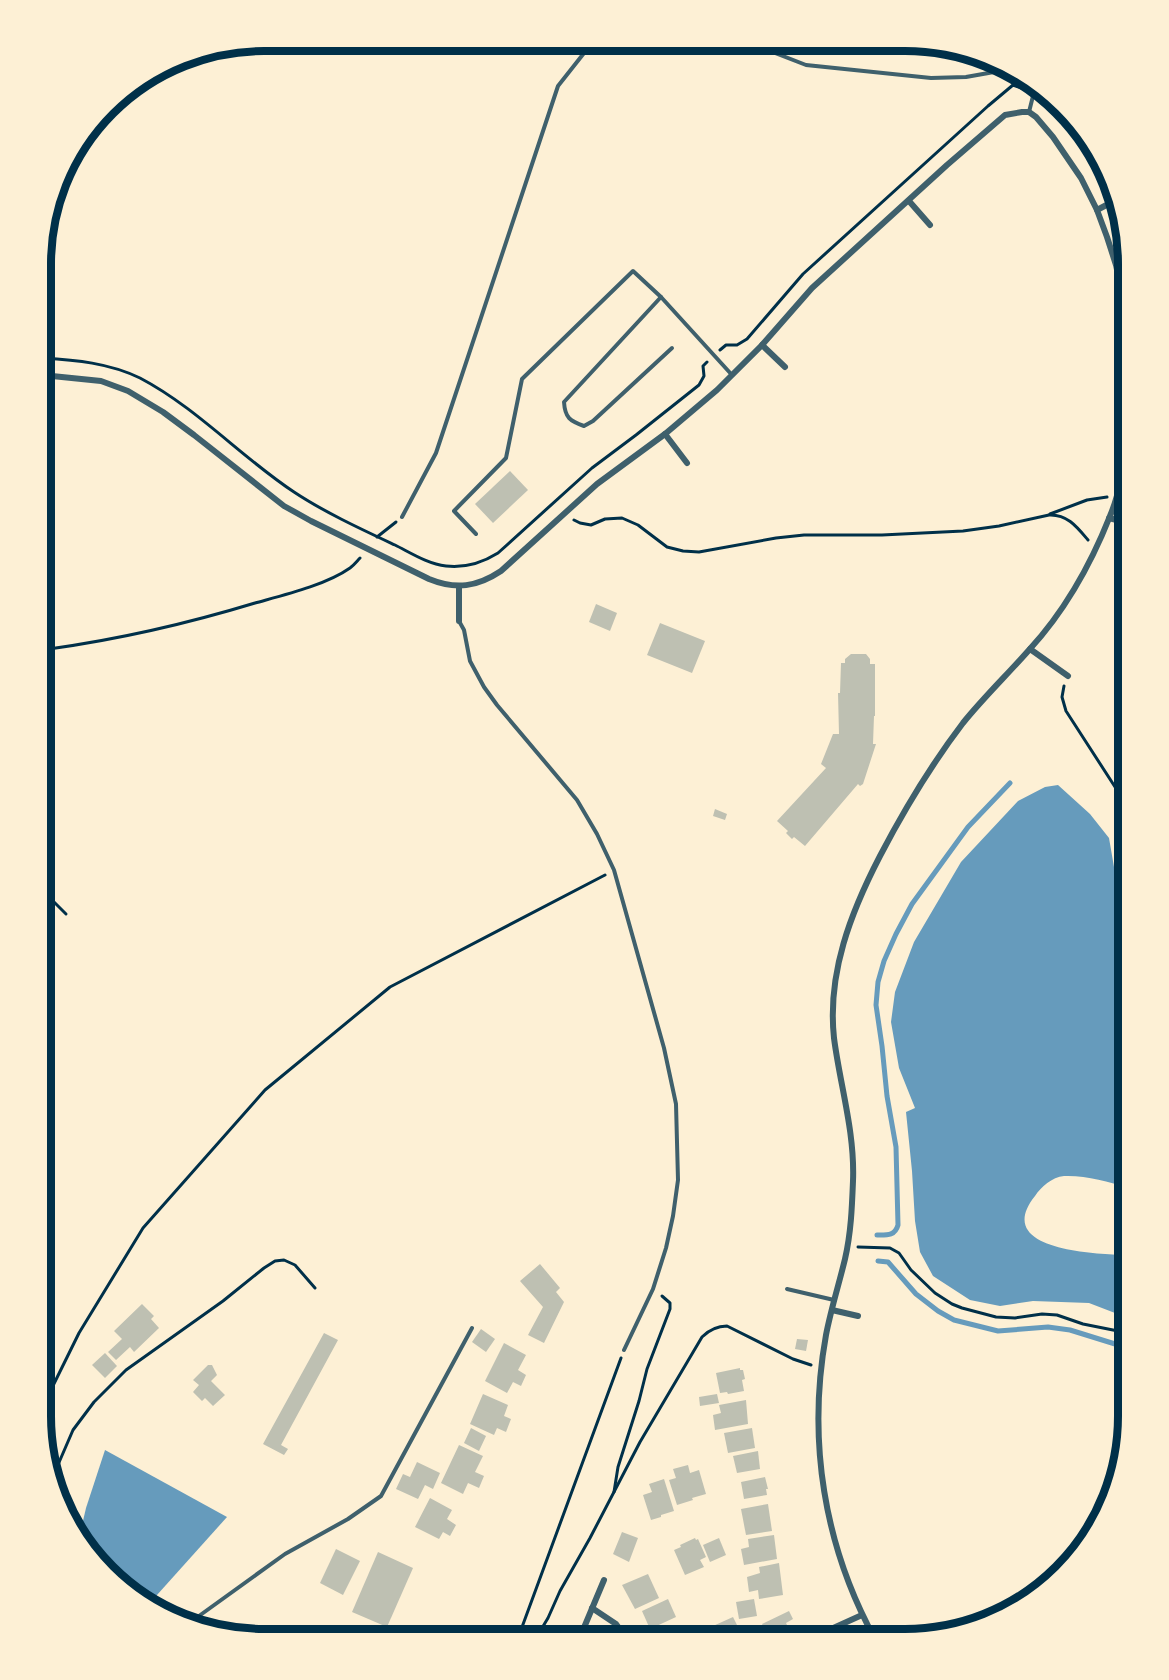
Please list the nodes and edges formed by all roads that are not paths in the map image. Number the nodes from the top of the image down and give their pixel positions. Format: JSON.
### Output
{"nodes":[{"id":1,"x":586,"y":51,"type":"edge"},
{"id":2,"x":770,"y":51,"type":"edge"},
{"id":3,"x":997,"y":72,"type":"edge"},
{"id":4,"x":1034,"y":94,"type":"edge"},
{"id":5,"x":1029,"y":112,"type":"junction"},
{"id":6,"x":909,"y":201,"type":"junction"},
{"id":7,"x":1109,"y":203,"type":"edge"},
{"id":8,"x":1097,"y":210,"type":"junction"},
{"id":9,"x":930,"y":225,"type":"dead end"},
{"id":10,"x":1118,"y":275,"type":"edge"},
{"id":11,"x":661,"y":297,"type":"junction"},
{"id":12,"x":762,"y":345,"type":"junction"},
{"id":13,"x":672,"y":348,"type":"dead end"},
{"id":14,"x":785,"y":367,"type":"dead end"},
{"id":15,"x":51,"y":376,"type":"edge"},
{"id":16,"x":732,"y":376,"type":"junction"},
{"id":17,"x":664,"y":434,"type":"junction"},
{"id":18,"x":687,"y":463,"type":"dead end"},
{"id":19,"x":1118,"y":486,"type":"edge"},
{"id":20,"x":402,"y":517,"type":"road end"},
{"id":21,"x":1110,"y":518,"type":"junction"},
{"id":22,"x":1118,"y":520,"type":"edge"},
{"id":23,"x":476,"y":534,"type":"dead end"},
{"id":24,"x":459,"y":586,"type":"junction"},
{"id":25,"x":459,"y":621,"type":"joint"},
{"id":26,"x":1030,"y":650,"type":"junction"},
{"id":27,"x":1068,"y":676,"type":"road end"},
{"id":28,"x":788,"y":1289,"type":"dead end"},
{"id":29,"x":835,"y":1300,"type":"junction"},
{"id":30,"x":832,"y":1310,"type":"junction"},
{"id":31,"x":858,"y":1316,"type":"dead end"},
{"id":32,"x":472,"y":1328,"type":"dead end"},
{"id":33,"x":624,"y":1350,"type":"road end"},
{"id":34,"x":604,"y":1580,"type":"dead end"},
{"id":35,"x":592,"y":1608,"type":"junction"},
{"id":36,"x":861,"y":1615,"type":"junction"},
{"id":37,"x":196,"y":1618,"type":"edge"},
{"id":38,"x":583,"y":1629,"type":"edge"},
{"id":39,"x":620,"y":1629,"type":"edge"},
{"id":40,"x":831,"y":1629,"type":"edge"},
{"id":41,"x":869,"y":1629,"type":"edge"}],
"edges":[{"from":1,"to":20,"type":"lane"},
{"from":2,"to":3,"type":"lane"},
{"from":4,"to":5,"type":"lane"},
{"from":5,"to":6,"type":"street"},
{"from":5,"to":8,"type":"street"},
{"from":6,"to":9,"type":"street"},
{"from":6,"to":12,"type":"street"},
{"from":7,"to":8,"type":"street"},
{"from":8,"to":10,"type":"street"},
{"from":11,"to":13,"type":"lane"},
{"from":11,"to":16,"type":"lane"},
{"from":11,"to":23,"type":"lane"},
{"from":12,"to":14,"type":"street"},
{"from":12,"to":16,"type":"street"},
{"from":15,"to":24,"type":"street"},
{"from":16,"to":17,"type":"street"},
{"from":17,"to":18,"type":"street"},
{"from":17,"to":24,"type":"street"},
{"from":19,"to":21,"type":"street"},
{"from":21,"to":22,"type":"street"},
{"from":21,"to":26,"type":"street"},
{"from":24,"to":25,"type":"street"},
{"from":25,"to":33,"type":"lane"},
{"from":26,"to":27,"type":"street"},
{"from":26,"to":29,"type":"street"},
{"from":28,"to":29,"type":"lane"},
{"from":29,"to":30,"type":"street"},
{"from":30,"to":31,"type":"street"},
{"from":30,"to":36,"type":"street"},
{"from":32,"to":37,"type":"lane"},
{"from":34,"to":35,"type":"street"},
{"from":35,"to":38,"type":"street"},
{"from":35,"to":39,"type":"street"},
{"from":36,"to":40,"type":"street"},
{"from":36,"to":41,"type":"street"}]}
